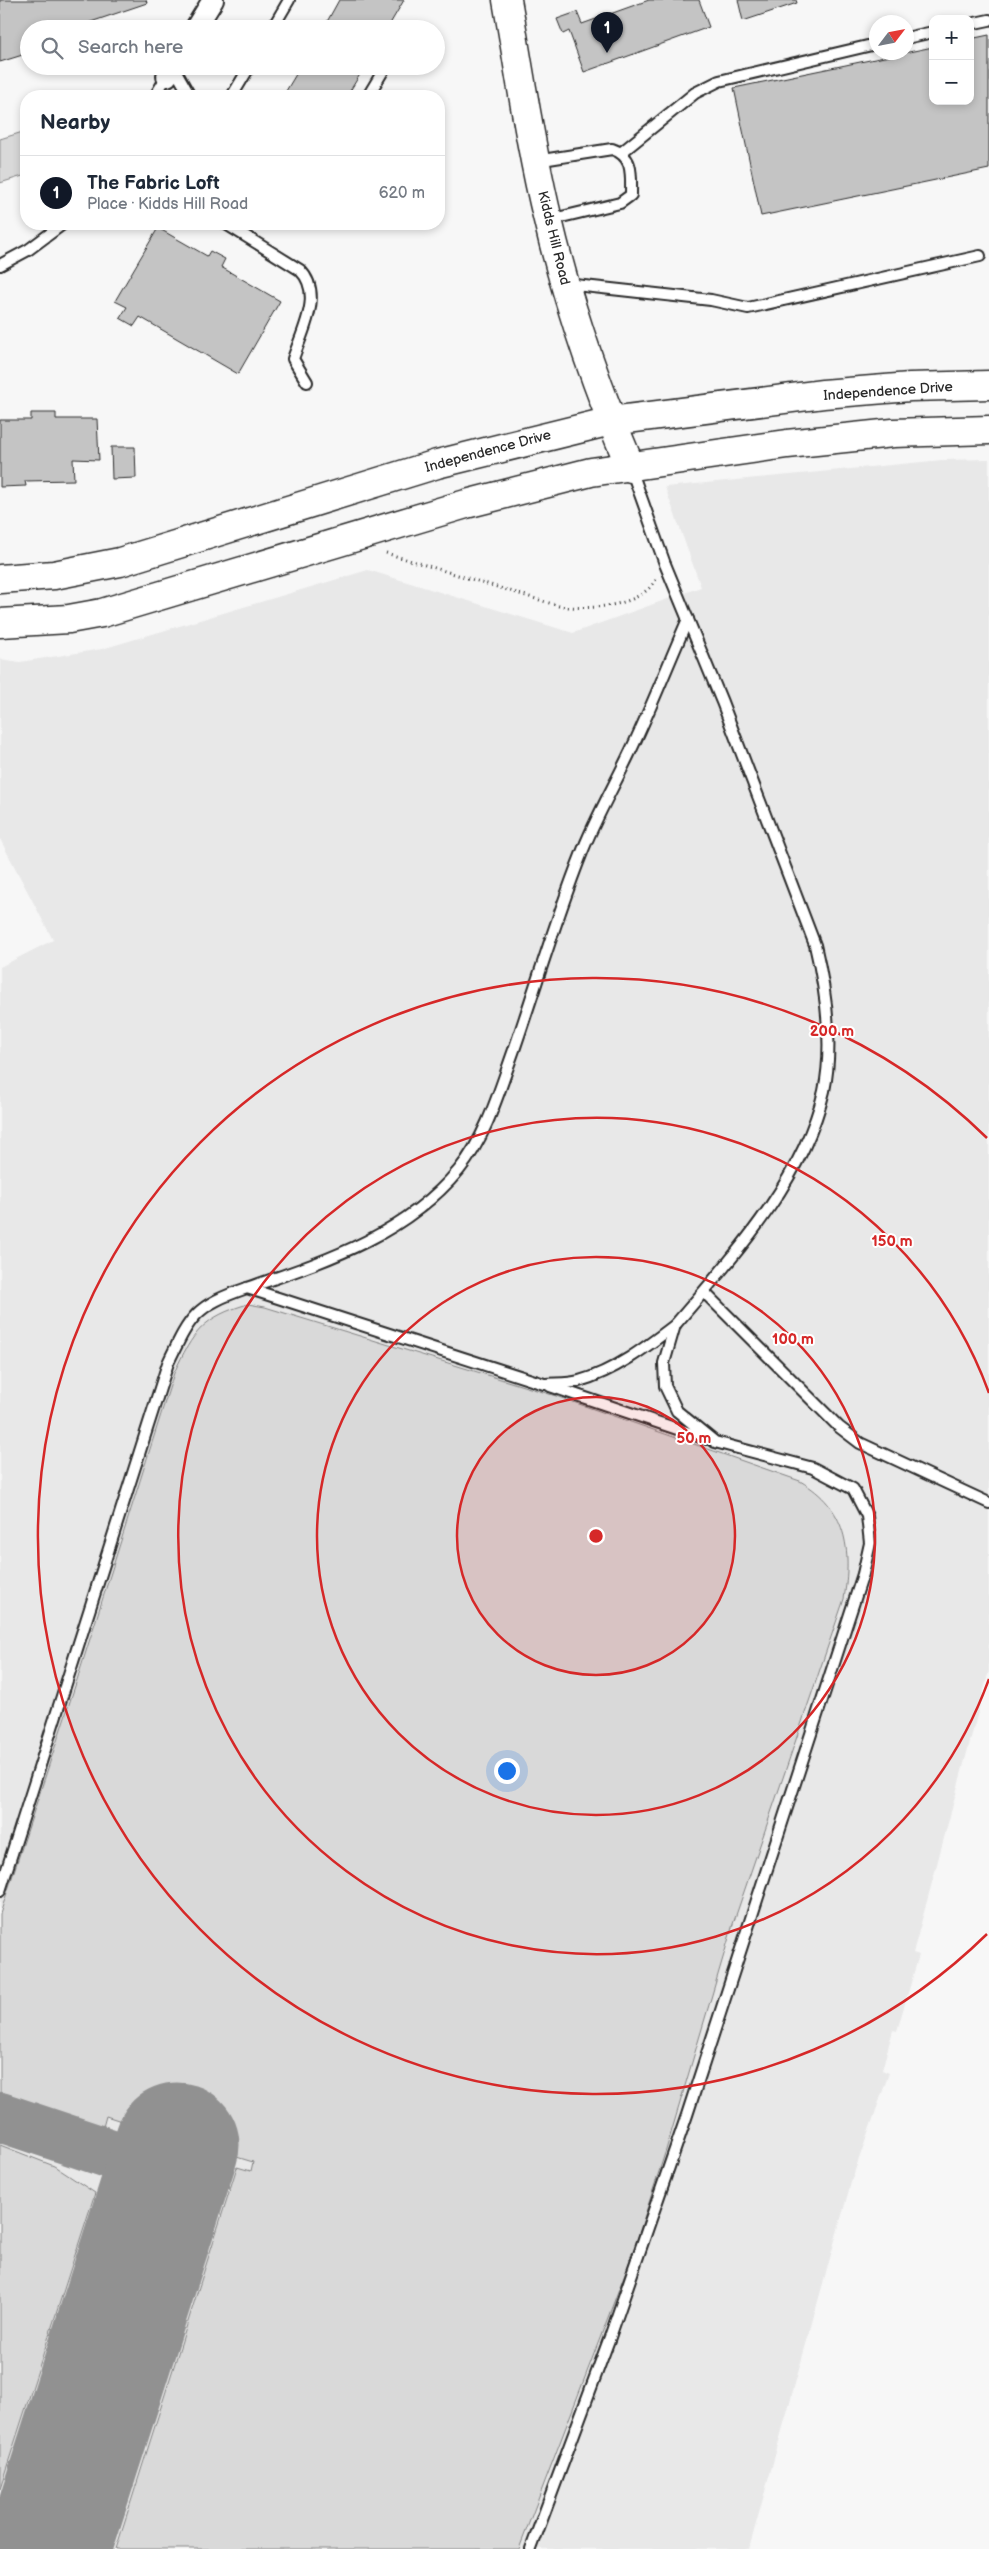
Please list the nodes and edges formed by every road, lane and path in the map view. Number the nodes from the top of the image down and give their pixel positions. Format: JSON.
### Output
{"nodes":[{"id":1,"x":214,"y":0,"type":"edge"},
{"id":2,"x":289,"y":0,"type":"edge"},
{"id":3,"x":507,"y":0,"type":"edge"},
{"id":4,"x":202,"y":20,"type":"edge"},
{"id":5,"x":277,"y":20,"type":"edge"},
{"id":6,"x":989,"y":20,"type":"edge"},
{"id":7,"x":974,"y":23,"type":"edge"},
{"id":8,"x":929,"y":33,"type":"edge"},
{"id":9,"x":914,"y":36,"type":"edge"},
{"id":10,"x":869,"y":46,"type":"edge"},
{"id":11,"x":168,"y":75,"type":"edge"},
{"id":12,"x":173,"y":75,"type":"edge"},
{"id":13,"x":245,"y":75,"type":"edge"},
{"id":14,"x":381,"y":75,"type":"edge"},
{"id":15,"x":159,"y":90,"type":"edge"},
{"id":16,"x":185,"y":90,"type":"edge"},
{"id":17,"x":236,"y":90,"type":"edge"},
{"id":18,"x":372,"y":90,"type":"edge"},
{"id":19,"x":622,"y":152,"type":"junction"},
{"id":20,"x":535,"y":162,"type":"junction"},
{"id":21,"x":548,"y":220,"type":"junction"},
{"id":22,"x":55,"y":230,"type":"edge"},
{"id":23,"x":236,"y":230,"type":"edge"},
{"id":24,"x":980,"y":256,"type":"dead end"},
{"id":25,"x":0,"y":265,"type":"edge"},
{"id":26,"x":565,"y":284,"type":"junction"},
{"id":27,"x":307,"y":382,"type":"dead end"},
{"id":28,"x":989,"y":385,"type":"edge"},
{"id":29,"x":611,"y":421,"type":"junction"},
{"id":30,"x":989,"y":430,"type":"edge"},
{"id":31,"x":631,"y":468,"type":"junction"},
{"id":32,"x":377,"y":551,"type":"dead end"},
{"id":33,"x":664,"y":564,"type":"junction"},
{"id":34,"x":0,"y":579,"type":"edge"},
{"id":35,"x":688,"y":619,"type":"junction"},
{"id":36,"x":0,"y":623,"type":"edge"},
{"id":37,"x":247,"y":1288,"type":"junction"},
{"id":38,"x":704,"y":1292,"type":"junction"},
{"id":39,"x":675,"y":1325,"type":"junction"},
{"id":40,"x":544,"y":1384,"type":"junction"},
{"id":41,"x":715,"y":1442,"type":"junction"},
{"id":42,"x":989,"y":1503,"type":"edge"},
{"id":43,"x":0,"y":1891,"type":"edge"},
{"id":44,"x":531,"y":2549,"type":"edge"}],
"edges":[{"from":1,"to":4,"type":"street"},
{"from":2,"to":5,"type":"lane"},
{"from":3,"to":20,"type":"street","name":"Kidds Hill Road"},
{"from":6,"to":7,"type":"lane"},
{"from":8,"to":9,"type":"lane"},
{"from":10,"to":19,"type":"lane"},
{"from":11,"to":15,"type":"lane"},
{"from":12,"to":16,"type":"lane"},
{"from":13,"to":17,"type":"lane"},
{"from":14,"to":18,"type":"lane"},
{"from":19,"to":20,"type":"lane"},
{"from":19,"to":21,"type":"lane"},
{"from":20,"to":21,"type":"street","name":"Kidds Hill Road"},
{"from":21,"to":26,"type":"street","name":"Kidds Hill Road"},
{"from":22,"to":25,"type":"lane"},
{"from":23,"to":27,"type":"lane"},
{"from":24,"to":26,"type":"lane"},
{"from":26,"to":29,"type":"street","name":"Kidds Hill Road"},
{"from":28,"to":29,"type":"street","name":"Independence Drive"},
{"from":29,"to":31,"type":"street","name":"Kidds Hill Road"},
{"from":29,"to":34,"type":"street","name":"Independence Drive"},
{"from":30,"to":31,"type":"street"},
{"from":31,"to":33,"type":"lane"},
{"from":31,"to":36,"type":"street"},
{"from":32,"to":33,"type":"path"},
{"from":33,"to":35,"type":"lane"},
{"from":35,"to":37,"type":"lane"},
{"from":35,"to":38,"type":"lane"},
{"from":37,"to":40,"type":"lane"},
{"from":37,"to":43,"type":"lane"},
{"from":38,"to":39,"type":"lane"},
{"from":38,"to":42,"type":"lane"},
{"from":39,"to":40,"type":"lane"},
{"from":39,"to":41,"type":"lane"},
{"from":40,"to":41,"type":"lane"},
{"from":41,"to":44,"type":"lane"}]}
